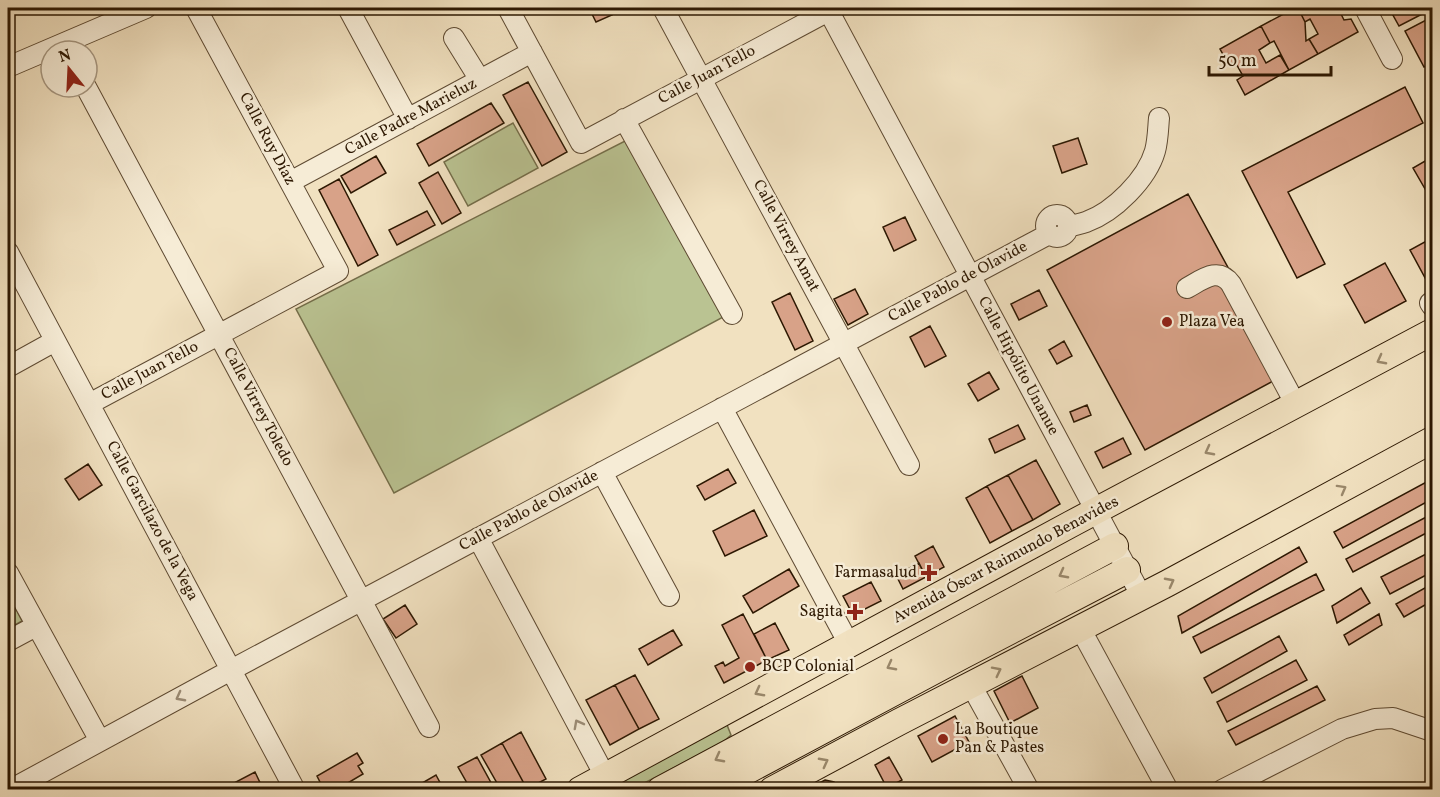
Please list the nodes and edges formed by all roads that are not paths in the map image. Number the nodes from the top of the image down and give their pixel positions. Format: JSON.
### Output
{"nodes":[{"id":1,"x":146,"y":8,"type":"edge"},
{"id":2,"x":196,"y":8,"type":"edge"},
{"id":3,"x":348,"y":8,"type":"edge"},
{"id":4,"x":508,"y":8,"type":"edge"},
{"id":5,"x":663,"y":8,"type":"edge"},
{"id":6,"x":1365,"y":8,"type":"edge"},
{"id":7,"x":830,"y":9,"type":"edge"},
{"id":8,"x":454,"y":38,"type":"dead end"},
{"id":9,"x":81,"y":39,"type":"edge"},
{"id":10,"x":532,"y":52,"type":"junction"},
{"id":11,"x":39,"y":56,"type":"edge"},
{"id":12,"x":1392,"y":59,"type":"dead end"},
{"id":13,"x":8,"y":67,"type":"edge"},
{"id":14,"x":701,"y":78,"type":"junction"},
{"id":15,"x":480,"y":80,"type":"junction"},
{"id":16,"x":92,"y":99,"type":"edge"},
{"id":17,"x":1159,"y":118,"type":"dead end"},
{"id":18,"x":408,"y":119,"type":"junction"},
{"id":19,"x":624,"y":119,"type":"junction"},
{"id":20,"x":290,"y":182,"type":"junction"},
{"id":21,"x":8,"y":252,"type":"edge"},
{"id":22,"x":338,"y":271,"type":"joint"},
{"id":23,"x":970,"y":276,"type":"junction"},
{"id":24,"x":1187,"y":288,"type":"dead end"},
{"id":25,"x":732,"y":314,"type":"dead end"},
{"id":26,"x":1432,"y":332,"type":"edge"},
{"id":27,"x":219,"y":334,"type":"junction"},
{"id":28,"x":55,"y":341,"type":"junction"},
{"id":29,"x":843,"y":343,"type":"junction"},
{"id":30,"x":8,"y":368,"type":"edge"},
{"id":31,"x":89,"y":404,"type":"junction"},
{"id":32,"x":1296,"y":405,"type":"junction"},
{"id":33,"x":722,"y":408,"type":"junction"},
{"id":34,"x":1432,"y":440,"type":"edge"},
{"id":35,"x":909,"y":465,"type":"dead end"},
{"id":36,"x":602,"y":472,"type":"junction"},
{"id":37,"x":1096,"y":511,"type":"junction"},
{"id":38,"x":478,"y":538,"type":"junction"},
{"id":39,"x":1115,"y":546,"type":"junction"},
{"id":40,"x":1127,"y":570,"type":"junction"},
{"id":41,"x":8,"y":573,"type":"edge"},
{"id":42,"x":669,"y":596,"type":"dead end"},
{"id":43,"x":1142,"y":597,"type":"junction"},
{"id":44,"x":361,"y":600,"type":"junction"},
{"id":45,"x":36,"y":626,"type":"junction"},
{"id":46,"x":1080,"y":628,"type":"junction"},
{"id":47,"x":8,"y":641,"type":"edge"},
{"id":48,"x":849,"y":644,"type":"junction"},
{"id":49,"x":231,"y":670,"type":"junction"},
{"id":50,"x":971,"y":685,"type":"junction"},
{"id":51,"x":885,"y":697,"type":"junction"},
{"id":52,"x":728,"y":709,"type":"junction"},
{"id":53,"x":899,"y":722,"type":"junction"},
{"id":54,"x":429,"y":728,"type":"dead end"},
{"id":55,"x":1432,"y":731,"type":"edge"},
{"id":56,"x":99,"y":741,"type":"junction"},
{"id":57,"x":754,"y":753,"type":"junction"},
{"id":58,"x":605,"y":776,"type":"junction"},
{"id":59,"x":10,"y":789,"type":"edge"},
{"id":60,"x":295,"y":789,"type":"edge"},
{"id":61,"x":580,"y":789,"type":"edge"},
{"id":62,"x":660,"y":789,"type":"edge"},
{"id":63,"x":711,"y":789,"type":"edge"},
{"id":64,"x":773,"y":789,"type":"edge"},
{"id":65,"x":1029,"y":789,"type":"edge"},
{"id":66,"x":1168,"y":789,"type":"edge"},
{"id":67,"x":1222,"y":789,"type":"edge"}],
"edges":[{"from":1,"to":9,"type":"street"},
{"from":2,"to":20,"type":"street","name":"Calle Ruy Díaz"},
{"from":3,"to":18,"type":"street"},
{"from":4,"to":10,"type":"street"},
{"from":5,"to":14,"type":"street","name":"Calle Virrey Amat"},
{"from":6,"to":12,"type":"street"},
{"from":7,"to":14,"type":"street","name":"Calle Juan Tello"},
{"from":7,"to":23,"type":"street","name":"Calle Hipólito Unanue"},
{"from":8,"to":15,"type":"street"},
{"from":10,"to":15,"type":"street","name":"Calle Padre Marieluz"},
{"from":10,"to":19,"type":"street","name":"Calle Juan Tello"},
{"from":11,"to":13,"type":"street"},
{"from":14,"to":19,"type":"street","name":"Calle Juan Tello"},
{"from":14,"to":29,"type":"street","name":"Calle Virrey Amat"},
{"from":15,"to":18,"type":"street","name":"Calle Padre Marieluz"},
{"from":16,"to":27,"type":"street","name":"Calle Virrey Toledo"},
{"from":17,"to":23,"type":"street","name":"Calle Pablo de Olavide"},
{"from":18,"to":20,"type":"street","name":"Calle Padre Marieluz"},
{"from":19,"to":25,"type":"street"},
{"from":20,"to":22,"type":"street","name":"Calle Ruy Díaz"},
{"from":21,"to":28,"type":"street","name":"Calle Garcilazo de la Vega"},
{"from":22,"to":27,"type":"street","name":"Calle Juan Tello"},
{"from":23,"to":29,"type":"street","name":"Calle Pablo de Olavide"},
{"from":23,"to":37,"type":"street","name":"Calle Hipólito Unanue"},
{"from":24,"to":32,"type":"street"},
{"from":26,"to":32,"type":"main road","name":"Avenida Óscar Raimundo Benavides","one_way":true},
{"from":27,"to":31,"type":"street","name":"Calle Juan Tello"},
{"from":27,"to":44,"type":"street","name":"Calle Virrey Toledo"},
{"from":28,"to":30,"type":"street"},
{"from":28,"to":31,"type":"street","name":"Calle Garcilazo de la Vega"},
{"from":29,"to":33,"type":"street","name":"Calle Pablo de Olavide"},
{"from":29,"to":35,"type":"street","name":"Calle Virrey Amat"},
{"from":31,"to":49,"type":"street","name":"Calle Garcilazo de la Vega"},
{"from":32,"to":37,"type":"main road","name":"Avenida Óscar Raimundo Benavides","one_way":true},
{"from":33,"to":36,"type":"street","name":"Calle Pablo de Olavide"},
{"from":33,"to":48,"type":"street"},
{"from":43,"to":34,"type":"main road","one_way":true},
{"from":36,"to":38,"type":"street","name":"Calle Pablo de Olavide"},
{"from":36,"to":42,"type":"street"},
{"from":37,"to":39,"type":"street","name":"Calle Hipólito Unanue"},
{"from":37,"to":48,"type":"main road","name":"Avenida Óscar Raimundo Benavides"},
{"from":38,"to":44,"type":"street","name":"Calle Pablo de Olavide"},
{"from":58,"to":38,"type":"street","one_way":true},
{"from":39,"to":40,"type":"street","name":"Calle Hipólito Unanue"},
{"from":39,"to":57,"type":"main road","one_way":true},
{"from":40,"to":43,"type":"street","name":"Calle Hipólito Unanue"},
{"from":40,"to":51,"type":"main road"},
{"from":41,"to":45,"type":"street"},
{"from":43,"to":46,"type":"main road"},
{"from":44,"to":49,"type":"street","name":"Calle Pablo de Olavide"},
{"from":44,"to":54,"type":"street","name":"Calle Virrey Toledo"},
{"from":45,"to":47,"type":"street"},
{"from":45,"to":56,"type":"street"},
{"from":50,"to":46,"type":"main road","one_way":true},
{"from":46,"to":66,"type":"street"},
{"from":48,"to":52,"type":"main road","name":"Avenida Óscar Raimundo Benavides","one_way":true},
{"from":49,"to":56,"type":"street","name":"Calle Pablo de Olavide","one_way":true},
{"from":49,"to":60,"type":"street","name":"Calle Garcilazo de la Vega"},
{"from":50,"to":53,"type":"main road"},
{"from":50,"to":65,"type":"street"},
{"from":51,"to":53,"type":"main road"},
{"from":51,"to":57,"type":"main road"},
{"from":52,"to":57,"type":"main road"},
{"from":52,"to":58,"type":"main road","name":"Avenida Óscar Raimundo Benavides"},
{"from":64,"to":53,"type":"main road","one_way":true},
{"from":55,"to":67,"type":"street"},
{"from":56,"to":59,"type":"street","name":"Calle Pablo de Olavide"},
{"from":57,"to":62,"type":"main road","one_way":true},
{"from":57,"to":63,"type":"main road"},
{"from":57,"to":64,"type":"main road"},
{"from":58,"to":61,"type":"main road","name":"Avenida Óscar Raimundo Benavides"}]}
